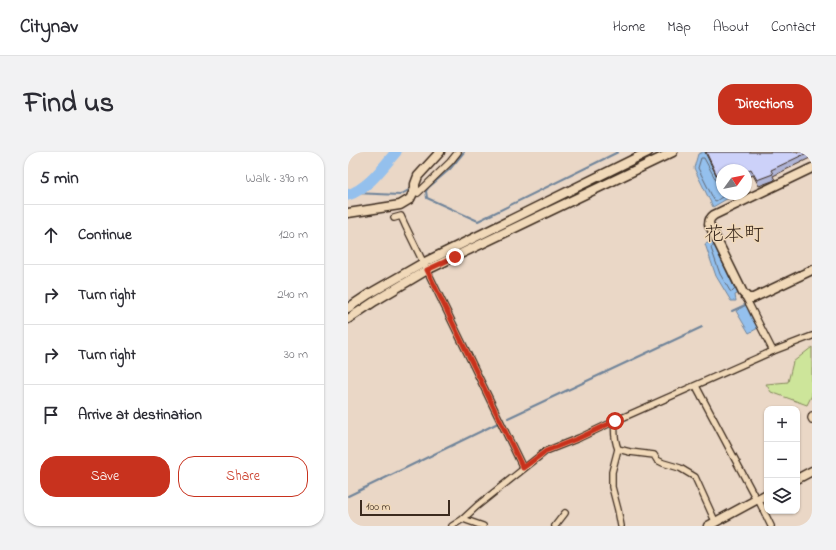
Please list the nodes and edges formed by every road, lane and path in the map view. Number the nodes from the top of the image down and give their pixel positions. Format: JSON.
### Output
{"nodes":[{"id":1,"x":440,"y":152,"type":"edge"},
{"id":2,"x":458,"y":152,"type":"edge"},
{"id":3,"x":648,"y":152,"type":"edge"},
{"id":4,"x":673,"y":152,"type":"edge"},
{"id":5,"x":812,"y":168,"type":"edge"},
{"id":6,"x":418,"y":193,"type":"dead end"},
{"id":7,"x":348,"y":213,"type":"edge"},
{"id":8,"x":394,"y":218,"type":"dead end"},
{"id":9,"x":425,"y":267,"type":"junction"},
{"id":10,"x":812,"y":270,"type":"edge"},
{"id":11,"x":744,"y":294,"type":"junction"},
{"id":12,"x":348,"y":308,"type":"edge"},
{"id":13,"x":348,"y":319,"type":"edge"},
{"id":14,"x":812,"y":336,"type":"edge"},
{"id":15,"x":773,"y":351,"type":"junction"},
{"id":16,"x":696,"y":386,"type":"junction"},
{"id":17,"x":812,"y":415,"type":"edge"},
{"id":18,"x":812,"y":420,"type":"edge"},
{"id":19,"x":615,"y":421,"type":"junction"},
{"id":20,"x":618,"y":449,"type":"junction"},
{"id":21,"x":523,"y":468,"type":"junction"},
{"id":22,"x":812,"y":471,"type":"edge"},
{"id":23,"x":799,"y":478,"type":"edge"},
{"id":24,"x":764,"y":496,"type":"edge"},
{"id":25,"x":758,"y":499,"type":"junction"},
{"id":26,"x":565,"y":513,"type":"dead end"},
{"id":27,"x":463,"y":519,"type":"junction"},
{"id":28,"x":712,"y":524,"type":"edge"},
{"id":29,"x":455,"y":525,"type":"edge"},
{"id":30,"x":482,"y":526,"type":"edge"},
{"id":31,"x":555,"y":526,"type":"edge"},
{"id":32,"x":621,"y":526,"type":"edge"},
{"id":33,"x":770,"y":526,"type":"edge"}],
"edges":[{"from":1,"to":7,"type":"street"},
{"from":2,"to":6,"type":"street"},
{"from":3,"to":9,"type":"street"},
{"from":4,"to":9,"type":"street"},
{"from":5,"to":11,"type":"street"},
{"from":8,"to":9,"type":"street"},
{"from":9,"to":12,"type":"street"},
{"from":9,"to":13,"type":"street"},
{"from":9,"to":21,"type":"street"},
{"from":10,"to":11,"type":"street"},
{"from":11,"to":15,"type":"street"},
{"from":14,"to":15,"type":"street"},
{"from":15,"to":16,"type":"street"},
{"from":16,"to":19,"type":"street"},
{"from":16,"to":25,"type":"street"},
{"from":17,"to":18,"type":"street"},
{"from":19,"to":20,"type":"street"},
{"from":19,"to":21,"type":"street"},
{"from":20,"to":28,"type":"street"},
{"from":20,"to":32,"type":"street"},
{"from":21,"to":27,"type":"street"},
{"from":22,"to":23,"type":"street"},
{"from":24,"to":25,"type":"street"},
{"from":25,"to":28,"type":"street"},
{"from":25,"to":33,"type":"street"},
{"from":26,"to":31,"type":"street"},
{"from":27,"to":29,"type":"street"},
{"from":27,"to":30,"type":"street"}]}
